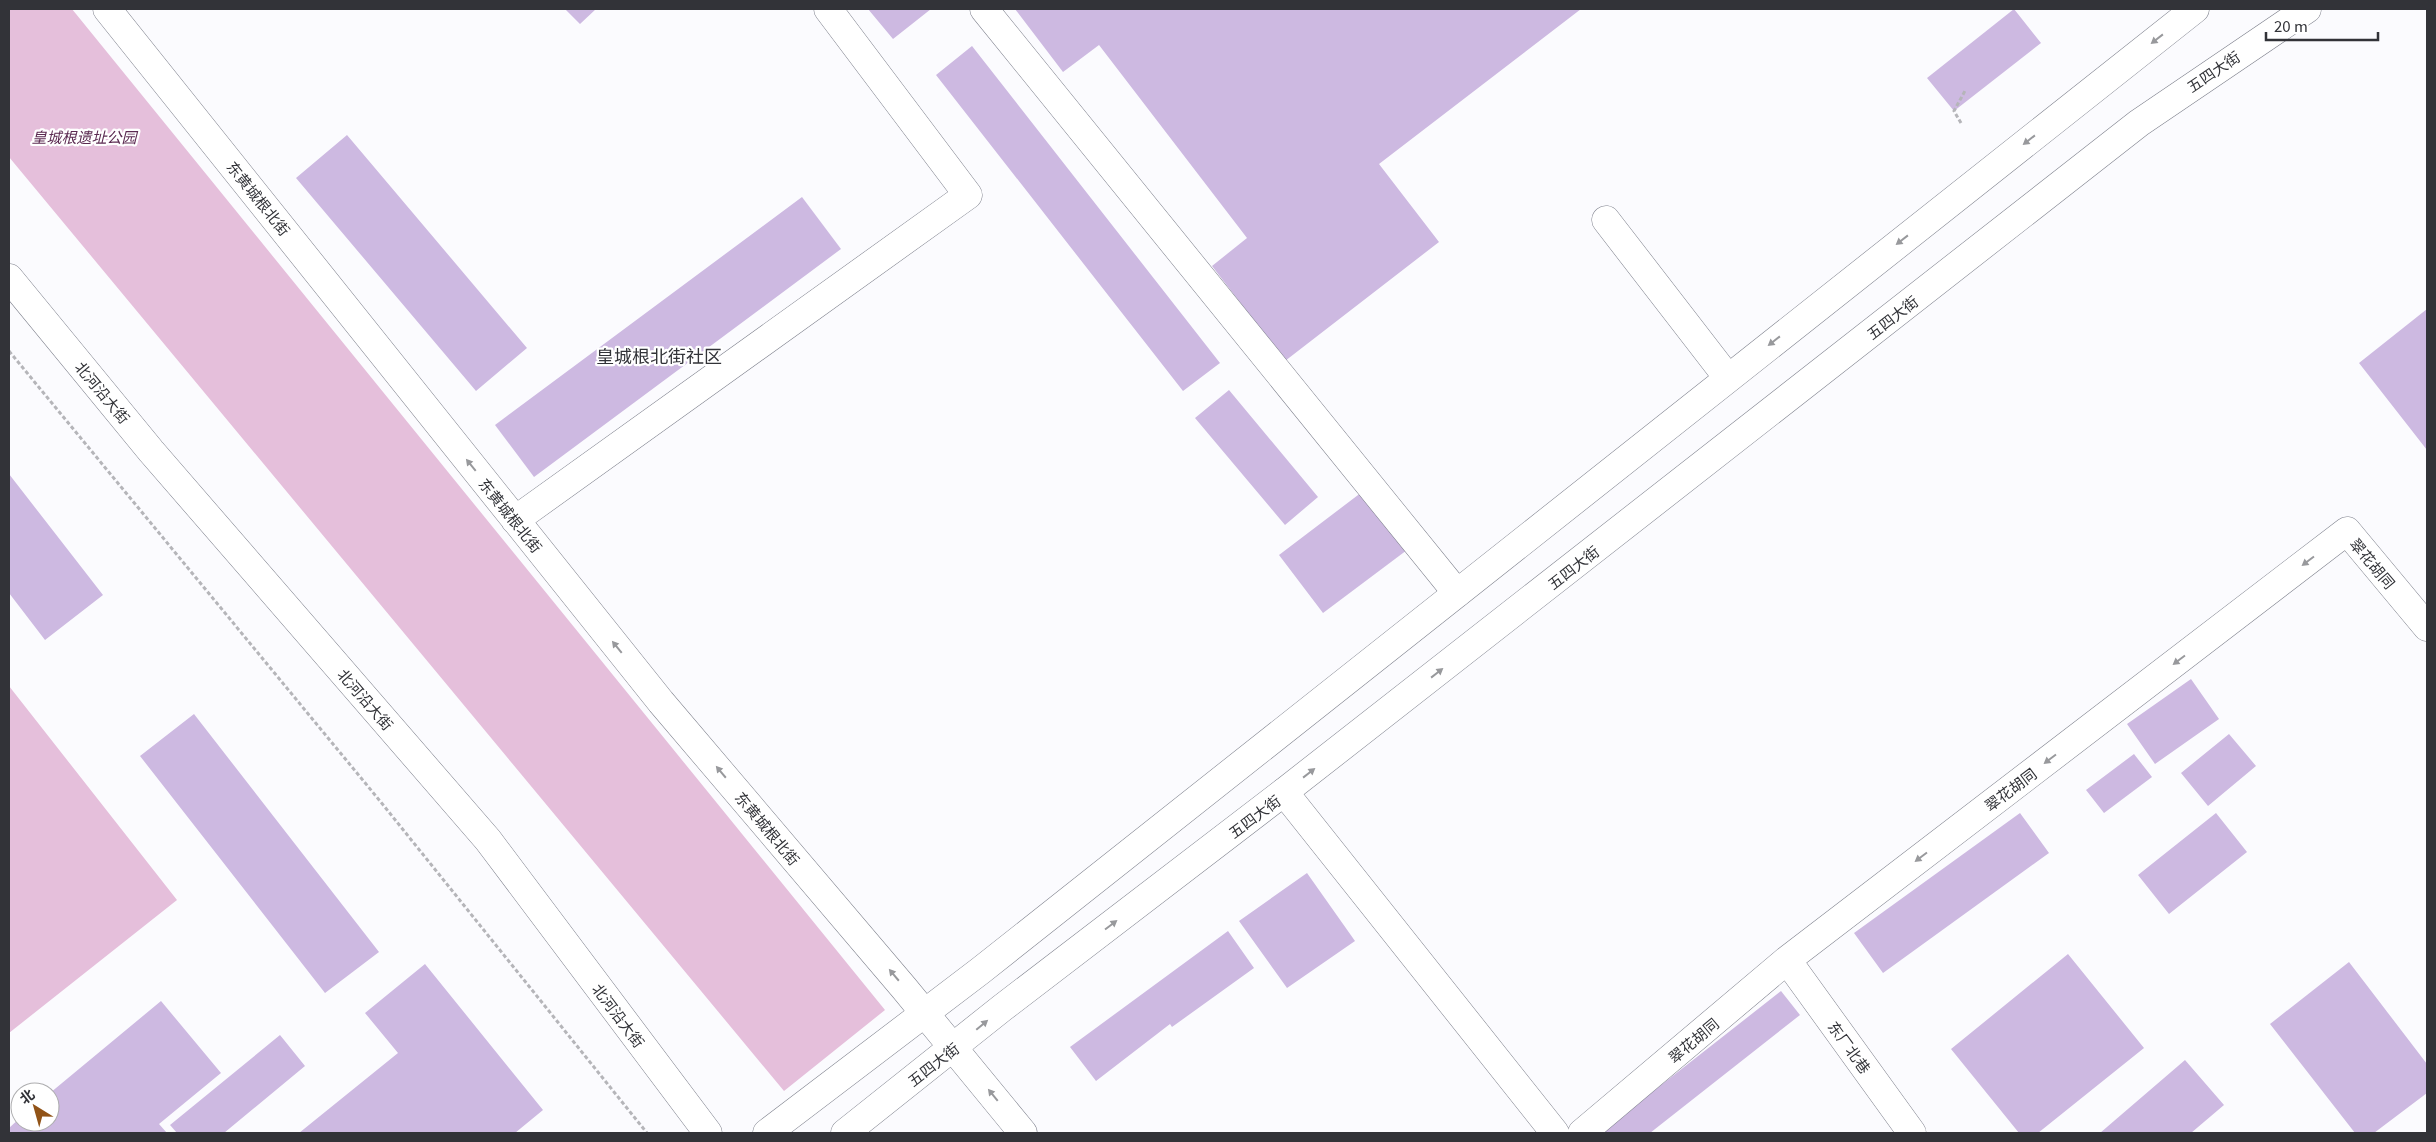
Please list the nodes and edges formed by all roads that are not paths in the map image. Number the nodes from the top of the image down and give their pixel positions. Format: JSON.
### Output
{"nodes":[{"id":1,"x":108,"y":9,"type":"edge"},
{"id":2,"x":828,"y":9,"type":"edge"},
{"id":3,"x":984,"y":9,"type":"edge"},
{"id":4,"x":2195,"y":9,"type":"edge"},
{"id":5,"x":2307,"y":9,"type":"edge"},
{"id":6,"x":1606,"y":220,"type":"dead end"},
{"id":7,"x":9,"y":278,"type":"edge"},
{"id":8,"x":1728,"y":378,"type":"junction"},
{"id":9,"x":515,"y":520,"type":"junction"},
{"id":10,"x":1457,"y":593,"type":"junction"},
{"id":11,"x":2427,"y":627,"type":"edge"},
{"id":12,"x":1284,"y":792,"type":"junction"},
{"id":13,"x":1787,"y":960,"type":"junction"},
{"id":14,"x":925,"y":1013,"type":"junction"},
{"id":15,"x":953,"y":1048,"type":"junction"},
{"id":16,"x":708,"y":1133,"type":"edge"},
{"id":17,"x":768,"y":1133,"type":"edge"},
{"id":18,"x":845,"y":1133,"type":"edge"},
{"id":19,"x":1023,"y":1133,"type":"edge"},
{"id":20,"x":1555,"y":1133,"type":"edge"},
{"id":21,"x":1582,"y":1133,"type":"edge"},
{"id":22,"x":1912,"y":1133,"type":"edge"}],
"edges":[{"from":9,"to":1,"type":"main road","name":"东黄城根北街","one_way":true},
{"from":2,"to":9,"type":"main road"},
{"from":3,"to":10,"type":"main road"},
{"from":4,"to":8,"type":"main road","one_way":true},
{"from":12,"to":5,"type":"main road","name":"五四大街","one_way":true},
{"from":6,"to":8,"type":"main road"},
{"from":7,"to":16,"type":"main road","name":"北河沿大街"},
{"from":8,"to":10,"type":"main road"},
{"from":14,"to":9,"type":"main road","name":"东黄城根北街","one_way":true},
{"from":10,"to":14,"type":"main road"},
{"from":11,"to":13,"type":"main road","name":"翠花胡同","one_way":true},
{"from":15,"to":12,"type":"main road","name":"五四大街","one_way":true},
{"from":12,"to":20,"type":"main road"},
{"from":13,"to":21,"type":"main road","name":"翠花胡同"},
{"from":13,"to":22,"type":"main road","name":"东厂北巷"},
{"from":14,"to":15,"type":"main road","name":"东黄城根北街"},
{"from":14,"to":17,"type":"main road"},
{"from":15,"to":18,"type":"main road","name":"五四大街"},
{"from":19,"to":15,"type":"main road","name":"东黄城根北街","one_way":true}]}
